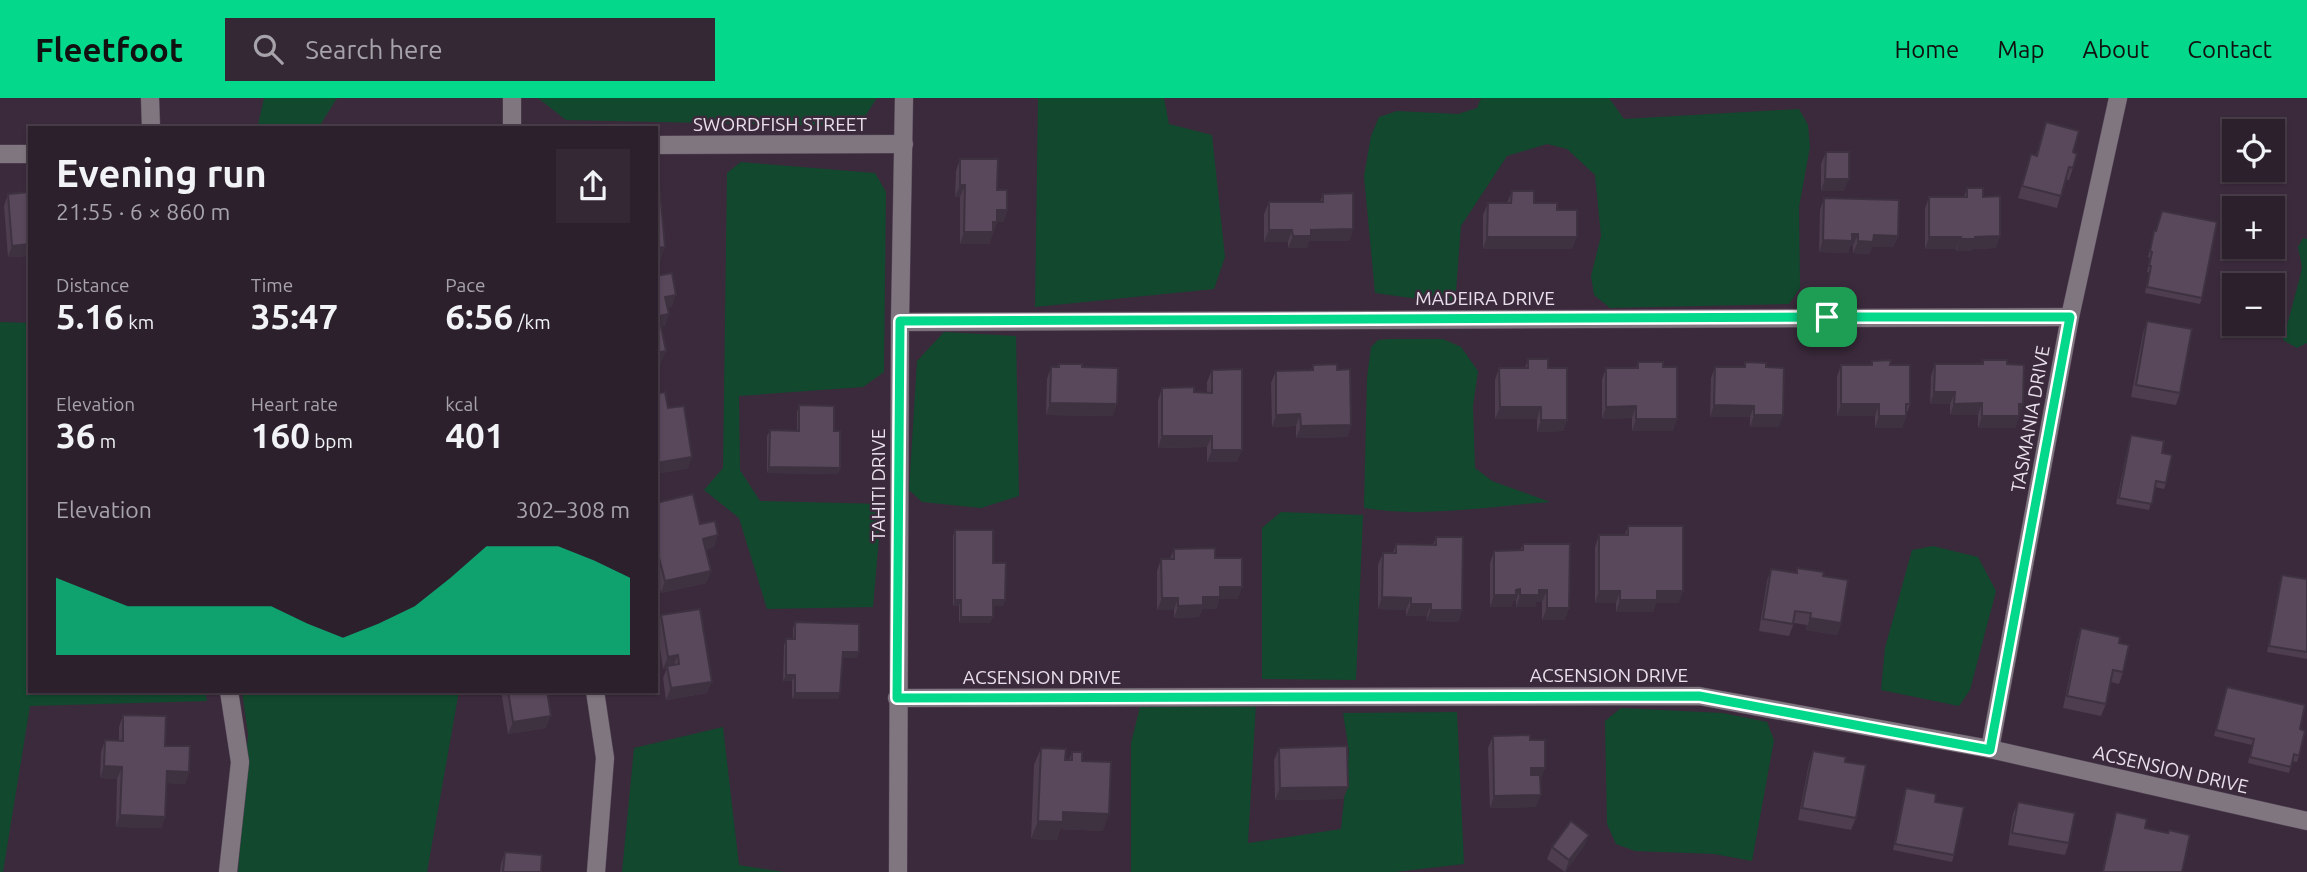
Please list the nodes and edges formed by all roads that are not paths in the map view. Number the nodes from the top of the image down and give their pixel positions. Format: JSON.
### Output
{"nodes":[{"id":1,"x":150,"y":98,"type":"edge"},
{"id":2,"x":512,"y":98,"type":"edge"},
{"id":3,"x":905,"y":98,"type":"edge"},
{"id":4,"x":2118,"y":98,"type":"edge"},
{"id":5,"x":151,"y":126,"type":"edge"},
{"id":6,"x":512,"y":126,"type":"edge"},
{"id":7,"x":658,"y":145,"type":"edge"},
{"id":8,"x":904,"y":145,"type":"junction"},
{"id":9,"x":0,"y":154,"type":"edge"},
{"id":10,"x":28,"y":154,"type":"edge"},
{"id":11,"x":2070,"y":317,"type":"junction"},
{"id":12,"x":900,"y":321,"type":"junction"},
{"id":13,"x":229,"y":693,"type":"edge"},
{"id":14,"x":595,"y":693,"type":"edge"},
{"id":15,"x":897,"y":698,"type":"junction"},
{"id":16,"x":1990,"y":750,"type":"junction"},
{"id":17,"x":2307,"y":821,"type":"edge"},
{"id":18,"x":228,"y":872,"type":"edge"},
{"id":19,"x":596,"y":872,"type":"edge"},
{"id":20,"x":898,"y":872,"type":"edge"}],
"edges":[{"from":1,"to":5,"type":"street"},
{"from":2,"to":6,"type":"street"},
{"from":3,"to":8,"type":"street","name":"TAHITI DRIVE"},
{"from":4,"to":11,"type":"street","name":"TASMANIA DRIVE"},
{"from":7,"to":8,"type":"street","name":"SWORDFISH STREET"},
{"from":8,"to":12,"type":"street","name":"TAHITI DRIVE"},
{"from":9,"to":10,"type":"street"},
{"from":11,"to":12,"type":"street","name":"MADEIRA DRIVE"},
{"from":11,"to":16,"type":"street","name":"TASMANIA DRIVE"},
{"from":12,"to":15,"type":"street","name":"TAHITI DRIVE"},
{"from":13,"to":18,"type":"street"},
{"from":14,"to":19,"type":"street"},
{"from":15,"to":16,"type":"street","name":"ACSENSION DRIVE"},
{"from":15,"to":20,"type":"street","name":"TAHITI DRIVE"},
{"from":16,"to":17,"type":"street","name":"ACSENSION DRIVE"}]}
